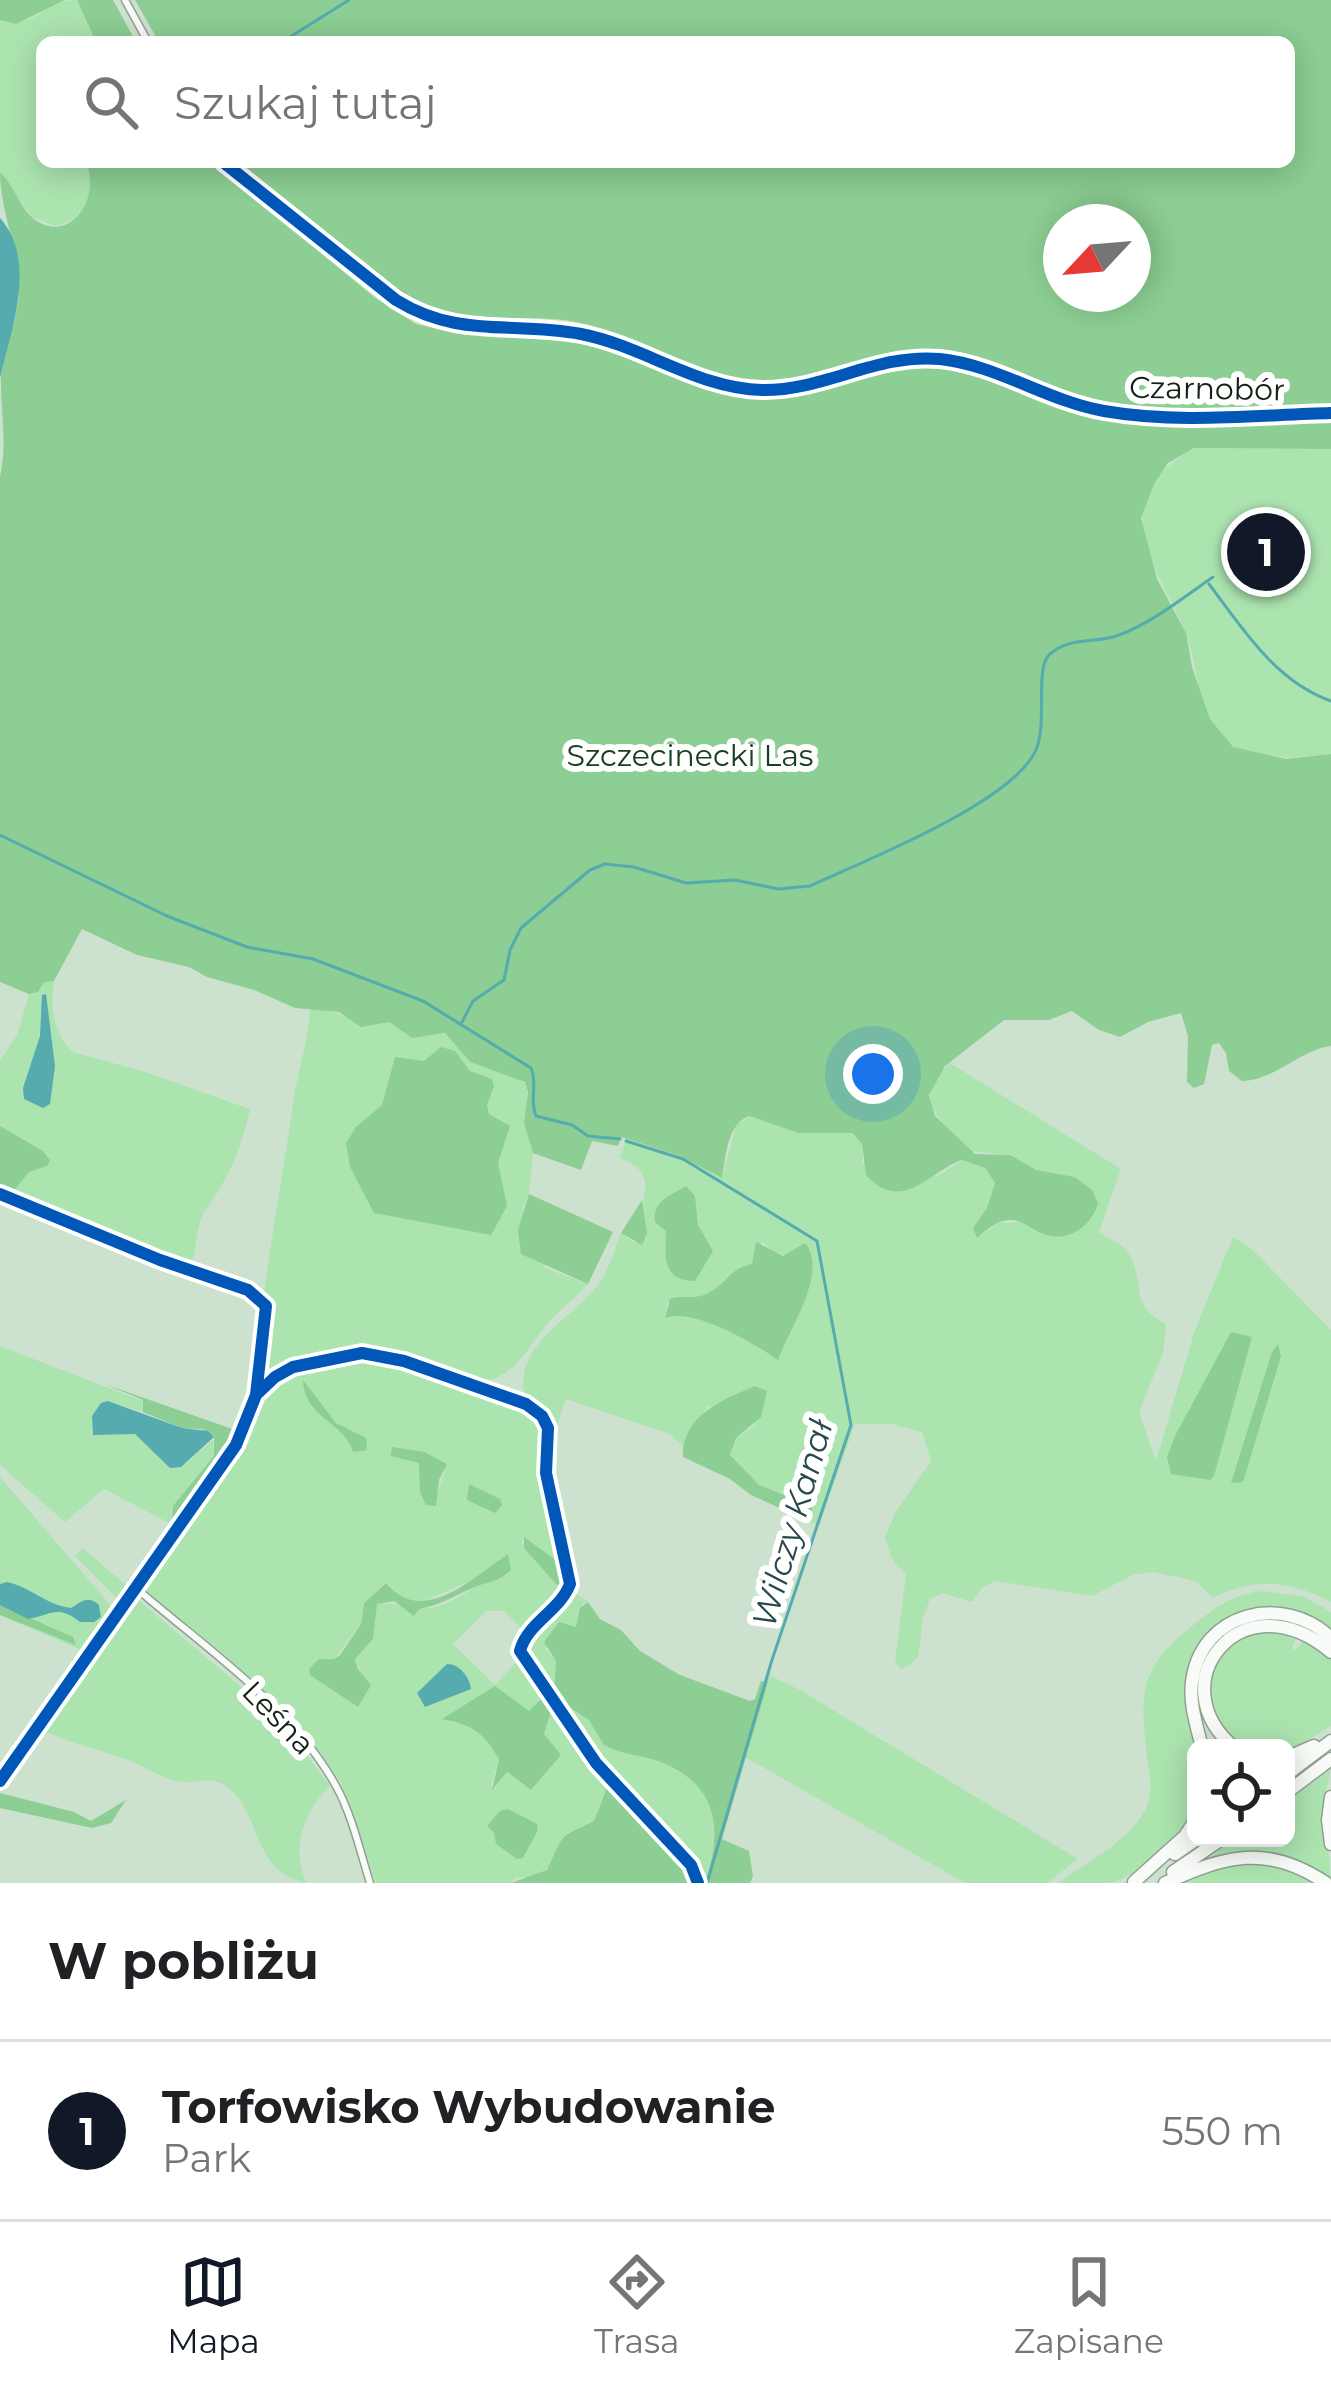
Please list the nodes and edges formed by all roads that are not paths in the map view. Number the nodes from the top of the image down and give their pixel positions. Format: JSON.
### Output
{"nodes":[{"id":1,"x":125,"y":0,"type":"edge"},
{"id":2,"x":145,"y":36,"type":"edge"},
{"id":3,"x":231,"y":168,"type":"edge"},
{"id":4,"x":1331,"y":413,"type":"edge"},
{"id":5,"x":136,"y":1588,"type":"junction"},
{"id":6,"x":1331,"y":1638,"type":"edge"},
{"id":7,"x":1331,"y":1652,"type":"edge"},
{"id":8,"x":1201,"y":1739,"type":"edge"},
{"id":9,"x":1226,"y":1739,"type":"edge"},
{"id":10,"x":1331,"y":1739,"type":"edge"},
{"id":11,"x":1295,"y":1753,"type":"edge"},
{"id":12,"x":1331,"y":1759,"type":"edge"},
{"id":13,"x":1295,"y":1768,"type":"edge"},
{"id":14,"x":0,"y":1781,"type":"edge"},
{"id":15,"x":1295,"y":1786,"type":"edge"},
{"id":16,"x":1331,"y":1797,"type":"edge"},
{"id":17,"x":1187,"y":1833,"type":"edge"},
{"id":18,"x":1331,"y":1844,"type":"edge"},
{"id":19,"x":1187,"y":1845,"type":"edge"},
{"id":20,"x":1211,"y":1847,"type":"edge"},
{"id":21,"x":1133,"y":1882,"type":"edge"},
{"id":22,"x":370,"y":1883,"type":"edge"},
{"id":23,"x":698,"y":1883,"type":"edge"},
{"id":24,"x":1161,"y":1883,"type":"edge"},
{"id":25,"x":1325,"y":1883,"type":"edge"}],
"edges":[{"from":1,"to":2,"type":"street"},
{"from":3,"to":4,"type":"street","name":"Czarnobór"},
{"from":5,"to":14,"type":"street"},
{"from":5,"to":22,"type":"street","name":"Leśna"},
{"from":5,"to":23,"type":"street"},
{"from":6,"to":8,"type":"highway"},
{"from":7,"to":9,"type":"highway"},
{"from":10,"to":11,"type":"highway"},
{"from":10,"to":13,"type":"highway"},
{"from":12,"to":15,"type":"highway"},
{"from":16,"to":18,"type":"highway"},
{"from":17,"to":21,"type":"highway"},
{"from":19,"to":21,"type":"highway"},
{"from":20,"to":24,"type":"highway"},
{"from":24,"to":25,"type":"highway"}]}
